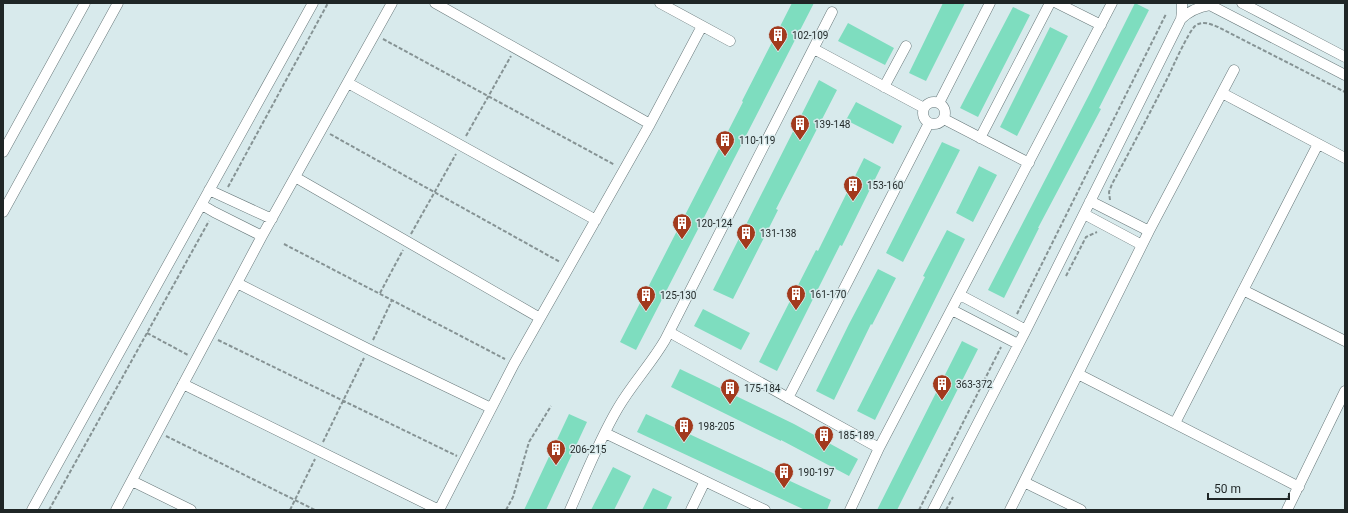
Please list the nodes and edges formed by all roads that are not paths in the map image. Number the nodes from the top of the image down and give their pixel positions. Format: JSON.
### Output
{"nodes":[{"id":1,"x":85,"y":3,"type":"edge"},
{"id":2,"x":118,"y":3,"type":"edge"},
{"id":3,"x":313,"y":3,"type":"edge"},
{"id":4,"x":392,"y":3,"type":"edge"},
{"id":5,"x":435,"y":3,"type":"edge"},
{"id":6,"x":660,"y":3,"type":"edge"},
{"id":7,"x":990,"y":3,"type":"edge"},
{"id":8,"x":1050,"y":3,"type":"edge"},
{"id":9,"x":1057,"y":3,"type":"edge"},
{"id":10,"x":1112,"y":3,"type":"edge"},
{"id":11,"x":1182,"y":3,"type":"edge"},
{"id":12,"x":1242,"y":3,"type":"edge"},
{"id":13,"x":1208,"y":4,"type":"edge"},
{"id":14,"x":832,"y":12,"type":"dead end"},
{"id":15,"x":1181,"y":19,"type":"junction"},
{"id":16,"x":1101,"y":25,"type":"junction"},
{"id":17,"x":702,"y":26,"type":"junction"},
{"id":18,"x":730,"y":41,"type":"dead end"},
{"id":19,"x":906,"y":46,"type":"dead end"},
{"id":20,"x":814,"y":49,"type":"junction"},
{"id":21,"x":1345,"y":57,"type":"edge"},
{"id":22,"x":1234,"y":70,"type":"dead end"},
{"id":23,"x":1345,"y":75,"type":"edge"},
{"id":24,"x":348,"y":83,"type":"junction"},
{"id":25,"x":884,"y":87,"type":"junction"},
{"id":26,"x":1222,"y":93,"type":"junction"},
{"id":27,"x":939,"y":104,"type":"junction"},
{"id":28,"x":924,"y":108,"type":"junction"},
{"id":29,"x":944,"y":119,"type":"junction"},
{"id":30,"x":929,"y":123,"type":"junction"},
{"id":31,"x":650,"y":124,"type":"junction"},
{"id":32,"x":980,"y":138,"type":"junction"},
{"id":33,"x":1318,"y":144,"type":"junction"},
{"id":34,"x":3,"y":152,"type":"edge"},
{"id":35,"x":1345,"y":158,"type":"edge"},
{"id":36,"x":1029,"y":164,"type":"junction"},
{"id":37,"x":295,"y":177,"type":"junction"},
{"id":38,"x":209,"y":190,"type":"junction"},
{"id":39,"x":1090,"y":201,"type":"junction"},
{"id":40,"x":202,"y":205,"type":"junction"},
{"id":41,"x":3,"y":212,"type":"edge"},
{"id":42,"x":1084,"y":214,"type":"junction"},
{"id":43,"x":272,"y":219,"type":"junction"},
{"id":44,"x":596,"y":220,"type":"junction"},
{"id":45,"x":1149,"y":231,"type":"junction"},
{"id":46,"x":262,"y":236,"type":"junction"},
{"id":47,"x":1142,"y":245,"type":"junction"},
{"id":48,"x":237,"y":283,"type":"junction"},
{"id":49,"x":1243,"y":290,"type":"junction"},
{"id":50,"x":960,"y":295,"type":"junction"},
{"id":51,"x":952,"y":310,"type":"junction"},
{"id":52,"x":540,"y":318,"type":"junction"},
{"id":53,"x":1026,"y":330,"type":"junction"},
{"id":54,"x":668,"y":332,"type":"junction"},
{"id":55,"x":1345,"y":341,"type":"edge"},
{"id":56,"x":1018,"y":344,"type":"junction"},
{"id":57,"x":1078,"y":374,"type":"junction"},
{"id":58,"x":183,"y":384,"type":"junction"},
{"id":59,"x":1345,"y":391,"type":"edge"},
{"id":60,"x":788,"y":398,"type":"junction"},
{"id":61,"x":491,"y":408,"type":"junction"},
{"id":62,"x":1175,"y":423,"type":"junction"},
{"id":63,"x":605,"y":433,"type":"junction"},
{"id":64,"x":879,"y":448,"type":"junction"},
{"id":65,"x":132,"y":480,"type":"junction"},
{"id":66,"x":705,"y":481,"type":"junction"},
{"id":67,"x":1024,"y":482,"type":"junction"},
{"id":68,"x":1299,"y":487,"type":"junction"},
{"id":69,"x":32,"y":510,"type":"edge"},
{"id":70,"x":116,"y":510,"type":"edge"},
{"id":71,"x":192,"y":510,"type":"edge"},
{"id":72,"x":439,"y":510,"type":"edge"},
{"id":73,"x":570,"y":510,"type":"edge"},
{"id":74,"x":691,"y":510,"type":"edge"},
{"id":75,"x":765,"y":510,"type":"edge"},
{"id":76,"x":850,"y":510,"type":"edge"},
{"id":77,"x":933,"y":510,"type":"edge"},
{"id":78,"x":1010,"y":510,"type":"edge"},
{"id":79,"x":1082,"y":510,"type":"edge"},
{"id":80,"x":1287,"y":510,"type":"edge"}],
"edges":[{"from":1,"to":34,"type":"street"},
{"from":2,"to":41,"type":"street"},
{"from":3,"to":38,"type":"street"},
{"from":4,"to":24,"type":"street"},
{"from":5,"to":31,"type":"street"},
{"from":6,"to":17,"type":"street"},
{"from":7,"to":27,"type":"street"},
{"from":8,"to":32,"type":"street"},
{"from":9,"to":16,"type":"street"},
{"from":10,"to":16,"type":"street"},
{"from":11,"to":15,"type":"street"},
{"from":12,"to":21,"type":"street"},
{"from":13,"to":15,"type":"street"},
{"from":13,"to":23,"type":"street"},
{"from":14,"to":20,"type":"street"},
{"from":15,"to":39,"type":"street"},
{"from":16,"to":36,"type":"street"},
{"from":17,"to":18,"type":"street"},
{"from":17,"to":31,"type":"street"},
{"from":19,"to":25,"type":"street"},
{"from":20,"to":25,"type":"street"},
{"from":20,"to":54,"type":"street"},
{"from":22,"to":26,"type":"street"},
{"from":24,"to":37,"type":"street"},
{"from":24,"to":44,"type":"street"},
{"from":25,"to":28,"type":"street"},
{"from":26,"to":33,"type":"street"},
{"from":26,"to":45,"type":"street"},
{"from":27,"to":28,"type":"street"},
{"from":27,"to":29,"type":"street"},
{"from":28,"to":30,"type":"street"},
{"from":29,"to":30,"type":"street"},
{"from":29,"to":32,"type":"street"},
{"from":30,"to":60,"type":"street"},
{"from":31,"to":44,"type":"street"},
{"from":32,"to":36,"type":"street"},
{"from":33,"to":35,"type":"street"},
{"from":33,"to":49,"type":"street"},
{"from":36,"to":50,"type":"street"},
{"from":37,"to":43,"type":"street"},
{"from":37,"to":52,"type":"street"},
{"from":38,"to":40,"type":"street"},
{"from":38,"to":43,"type":"street"},
{"from":39,"to":42,"type":"street"},
{"from":39,"to":45,"type":"street"},
{"from":40,"to":46,"type":"street"},
{"from":40,"to":69,"type":"street"},
{"from":42,"to":47,"type":"street"},
{"from":42,"to":53,"type":"street"},
{"from":43,"to":46,"type":"street"},
{"from":44,"to":52,"type":"street"},
{"from":45,"to":47,"type":"street"},
{"from":46,"to":48,"type":"street"},
{"from":47,"to":57,"type":"street"},
{"from":48,"to":58,"type":"street"},
{"from":48,"to":61,"type":"street"},
{"from":49,"to":55,"type":"street"},
{"from":49,"to":62,"type":"street"},
{"from":50,"to":51,"type":"street"},
{"from":50,"to":53,"type":"street"},
{"from":51,"to":56,"type":"street"},
{"from":51,"to":64,"type":"street"},
{"from":52,"to":61,"type":"street"},
{"from":53,"to":56,"type":"street"},
{"from":54,"to":60,"type":"street"},
{"from":54,"to":63,"type":"street"},
{"from":56,"to":77,"type":"street"},
{"from":57,"to":62,"type":"street"},
{"from":57,"to":67,"type":"street"},
{"from":58,"to":65,"type":"street"},
{"from":58,"to":72,"type":"street"},
{"from":59,"to":68,"type":"street"},
{"from":60,"to":64,"type":"street"},
{"from":61,"to":72,"type":"street"},
{"from":62,"to":68,"type":"street"},
{"from":63,"to":66,"type":"street"},
{"from":63,"to":73,"type":"street"},
{"from":64,"to":76,"type":"street"},
{"from":65,"to":70,"type":"street"},
{"from":65,"to":71,"type":"street"},
{"from":66,"to":74,"type":"street"},
{"from":66,"to":75,"type":"street"},
{"from":67,"to":78,"type":"street"},
{"from":67,"to":79,"type":"street"},
{"from":68,"to":80,"type":"street"}]}
